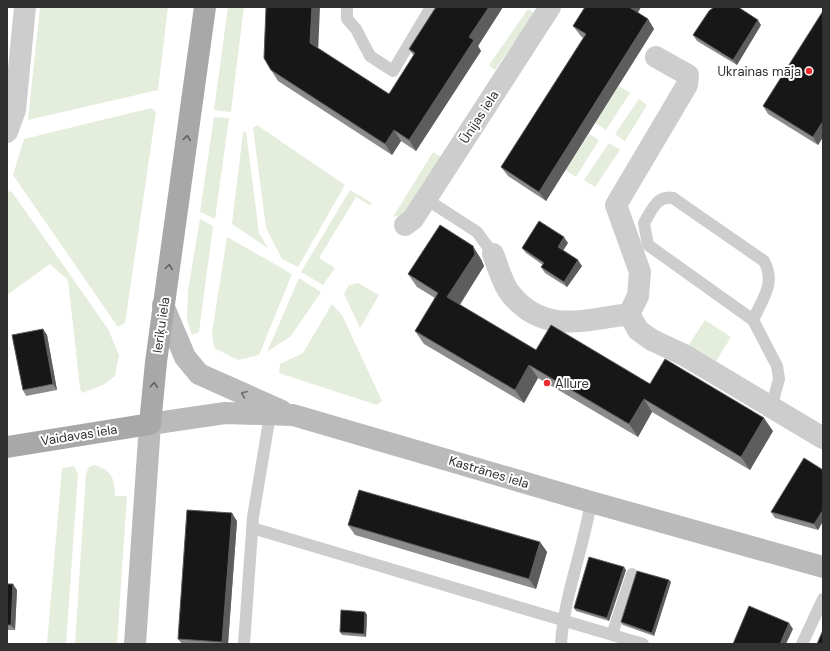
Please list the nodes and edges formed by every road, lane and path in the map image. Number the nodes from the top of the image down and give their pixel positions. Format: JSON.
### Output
{"nodes":[{"id":1,"x":25,"y":7,"type":"edge"},
{"id":2,"x":205,"y":7,"type":"edge"},
{"id":3,"x":348,"y":7,"type":"edge"},
{"id":4,"x":430,"y":7,"type":"edge"},
{"id":5,"x":550,"y":7,"type":"edge"},
{"id":6,"x":656,"y":56,"type":"dead end"},
{"id":7,"x":7,"y":132,"type":"edge"},
{"id":8,"x":426,"y":199,"type":"junction"},
{"id":9,"x":405,"y":225,"type":"dead end"},
{"id":10,"x":493,"y":254,"type":"joint"},
{"id":11,"x":164,"y":305,"type":"junction"},
{"id":12,"x":629,"y":314,"type":"junction"},
{"id":13,"x":753,"y":320,"type":"junction"},
{"id":14,"x":770,"y":408,"type":"junction"},
{"id":15,"x":270,"y":415,"type":"junction"},
{"id":16,"x":293,"y":415,"type":"junction"},
{"id":17,"x":150,"y":424,"type":"junction"},
{"id":18,"x":823,"y":438,"type":"edge"},
{"id":19,"x":7,"y":447,"type":"edge"},
{"id":20,"x":591,"y":502,"type":"junction"},
{"id":21,"x":252,"y":528,"type":"junction"},
{"id":22,"x":823,"y":567,"type":"edge"},
{"id":23,"x":632,"y":574,"type":"dead end"},
{"id":24,"x":823,"y":599,"type":"edge"},
{"id":25,"x":562,"y":619,"type":"junction"},
{"id":26,"x":612,"y":634,"type":"junction"},
{"id":27,"x":135,"y":644,"type":"edge"},
{"id":28,"x":244,"y":644,"type":"edge"},
{"id":29,"x":561,"y":644,"type":"edge"},
{"id":30,"x":643,"y":644,"type":"edge"},
{"id":31,"x":802,"y":644,"type":"edge"}],
"edges":[{"from":1,"to":7,"type":"street"},
{"from":11,"to":2,"type":"main road","name":"Ieriķu iela","one_way":true},
{"from":3,"to":4,"type":"lane"},
{"from":5,"to":8,"type":"street","name":"Ūnijas iela"},
{"from":6,"to":12,"type":"street"},
{"from":8,"to":9,"type":"street","name":"Ūnijas iela"},
{"from":8,"to":10,"type":"lane"},
{"from":10,"to":12,"type":"street"},
{"from":16,"to":11,"type":"street","one_way":true},
{"from":17,"to":11,"type":"main road","name":"Ieriķu iela","one_way":true},
{"from":12,"to":14,"type":"street"},
{"from":13,"to":13,"type":"lane"},
{"from":13,"to":14,"type":"lane"},
{"from":14,"to":18,"type":"street"},
{"from":15,"to":16,"type":"street","name":"Kastrānes iela"},
{"from":15,"to":17,"type":"street","name":"Kastrānes iela"},
{"from":15,"to":21,"type":"lane"},
{"from":16,"to":20,"type":"street","name":"Kastrānes iela"},
{"from":17,"to":19,"type":"main road","name":"Vaidavas iela"},
{"from":17,"to":27,"type":"street","name":"Ieriķu iela"},
{"from":20,"to":22,"type":"street","name":"Kastrānes iela"},
{"from":20,"to":25,"type":"lane"},
{"from":21,"to":25,"type":"lane"},
{"from":21,"to":28,"type":"lane"},
{"from":23,"to":26,"type":"lane"},
{"from":24,"to":31,"type":"lane"},
{"from":25,"to":26,"type":"lane"},
{"from":25,"to":29,"type":"lane"},
{"from":26,"to":30,"type":"lane"}]}
